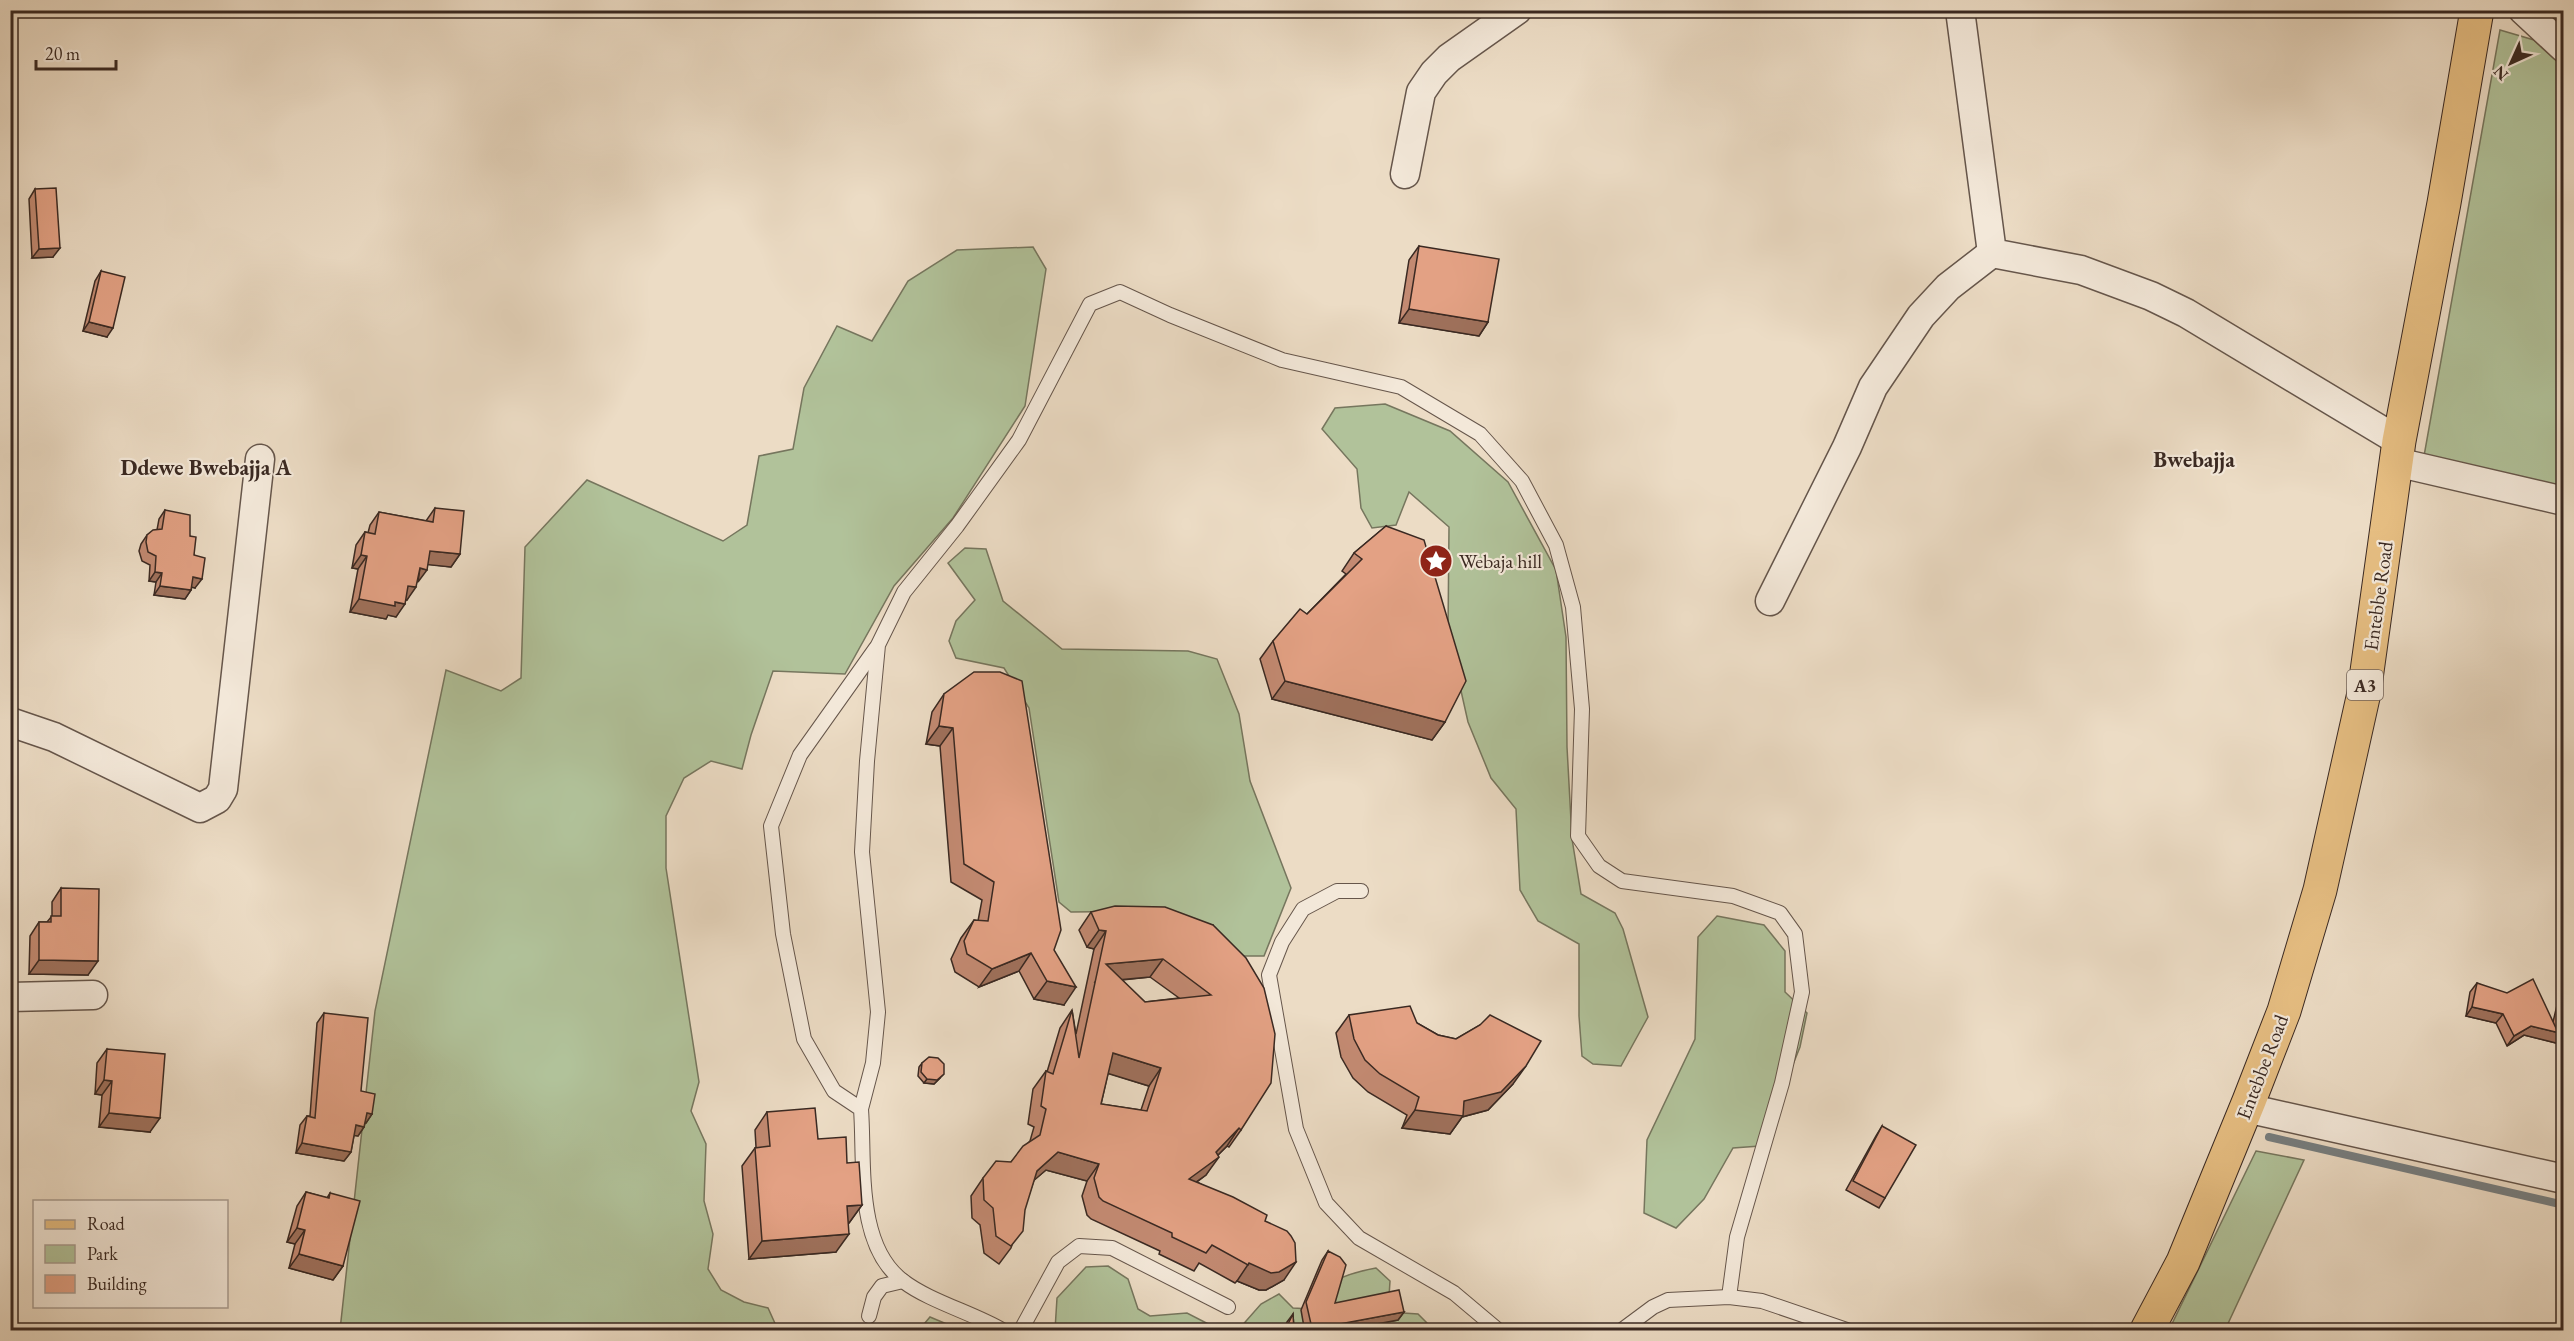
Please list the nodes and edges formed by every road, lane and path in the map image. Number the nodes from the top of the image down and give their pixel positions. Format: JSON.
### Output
{"nodes":[{"id":1,"x":1517,"y":10,"type":"edge"},
{"id":2,"x":1960,"y":10,"type":"edge"},
{"id":3,"x":2477,"y":10,"type":"edge"},
{"id":4,"x":2523,"y":10,"type":"edge"},
{"id":5,"x":2564,"y":48,"type":"edge"},
{"id":6,"x":1406,"y":174,"type":"dead end"},
{"id":7,"x":1992,"y":253,"type":"junction"},
{"id":8,"x":2397,"y":452,"type":"junction"},
{"id":9,"x":260,"y":459,"type":"dead end"},
{"id":10,"x":2564,"y":501,"type":"edge"},
{"id":11,"x":1770,"y":601,"type":"dead end"},
{"id":12,"x":878,"y":645,"type":"junction"},
{"id":13,"x":10,"y":722,"type":"edge"},
{"id":14,"x":1361,"y":891,"type":"dead end"},
{"id":15,"x":93,"y":995,"type":"dead end"},
{"id":16,"x":10,"y":997,"type":"edge"},
{"id":17,"x":861,"y":1108,"type":"junction"},
{"id":18,"x":2246,"y":1108,"type":"junction"},
{"id":19,"x":2564,"y":1179,"type":"edge"},
{"id":20,"x":903,"y":1281,"type":"junction"},
{"id":21,"x":1729,"y":1297,"type":"junction"},
{"id":22,"x":1228,"y":1307,"type":"dead end"},
{"id":23,"x":869,"y":1316,"type":"dead end"},
{"id":24,"x":1002,"y":1330,"type":"edge"},
{"id":25,"x":1021,"y":1330,"type":"edge"},
{"id":26,"x":1498,"y":1330,"type":"edge"},
{"id":27,"x":1622,"y":1330,"type":"edge"},
{"id":28,"x":1847,"y":1330,"type":"edge"},
{"id":29,"x":2147,"y":1330,"type":"edge"}],
"edges":[{"from":1,"to":6,"type":"street"},
{"from":2,"to":7,"type":"street"},
{"from":3,"to":8,"type":"main road","name":"Entebbe Road","number":"A3"},
{"from":4,"to":5,"type":"street"},
{"from":7,"to":8,"type":"street"},
{"from":7,"to":11,"type":"street"},
{"from":8,"to":10,"type":"street"},
{"from":8,"to":18,"type":"main road","name":"Entebbe Road","number":"A3"},
{"from":9,"to":13,"type":"street"},
{"from":12,"to":17,"type":"lane"},
{"from":12,"to":17,"type":"lane"},
{"from":12,"to":21,"type":"lane"},
{"from":14,"to":26,"type":"lane"},
{"from":15,"to":16,"type":"street"},
{"from":17,"to":20,"type":"lane"},
{"from":18,"to":19,"type":"street"},
{"from":18,"to":29,"type":"main road","name":"Entebbe Road","number":"A3"},
{"from":20,"to":23,"type":"lane"},
{"from":20,"to":24,"type":"lane"},
{"from":21,"to":27,"type":"lane"},
{"from":21,"to":28,"type":"lane"},
{"from":22,"to":25,"type":"lane"}]}
